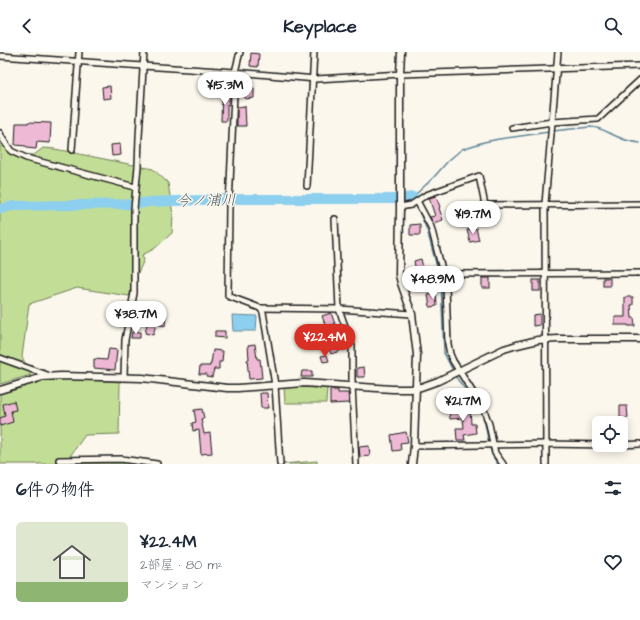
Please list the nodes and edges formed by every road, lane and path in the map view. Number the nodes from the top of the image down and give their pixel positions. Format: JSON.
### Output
{"nodes":[{"id":1,"x":79,"y":52,"type":"edge"},
{"id":2,"x":144,"y":52,"type":"edge"},
{"id":3,"x":240,"y":52,"type":"edge"},
{"id":4,"x":314,"y":52,"type":"edge"},
{"id":5,"x":401,"y":52,"type":"edge"},
{"id":6,"x":558,"y":52,"type":"edge"},
{"id":7,"x":0,"y":56,"type":"edge"},
{"id":8,"x":78,"y":62,"type":"junction"},
{"id":9,"x":143,"y":66,"type":"junction"},
{"id":10,"x":640,"y":66,"type":"edge"},
{"id":11,"x":556,"y":69,"type":"junction"},
{"id":12,"x":235,"y":72,"type":"junction"},
{"id":13,"x":400,"y":74,"type":"junction"},
{"id":14,"x":312,"y":78,"type":"junction"},
{"id":15,"x":640,"y":80,"type":"edge"},
{"id":16,"x":552,"y":122,"type":"junction"},
{"id":17,"x":512,"y":128,"type":"dead end"},
{"id":18,"x":0,"y":133,"type":"edge"},
{"id":19,"x":72,"y":150,"type":"dead end"},
{"id":20,"x":307,"y":186,"type":"dead end"},
{"id":21,"x":135,"y":187,"type":"junction"},
{"id":22,"x":417,"y":201,"type":"junction"},
{"id":23,"x":545,"y":204,"type":"junction"},
{"id":24,"x":640,"y":204,"type":"edge"},
{"id":25,"x":400,"y":207,"type":"junction"},
{"id":26,"x":335,"y":220,"type":"dead end"},
{"id":27,"x":545,"y":273,"type":"junction"},
{"id":28,"x":640,"y":273,"type":"edge"},
{"id":29,"x":444,"y":274,"type":"junction"},
{"id":30,"x":260,"y":308,"type":"junction"},
{"id":31,"x":339,"y":309,"type":"junction"},
{"id":32,"x":412,"y":314,"type":"junction"},
{"id":33,"x":640,"y":339,"type":"edge"},
{"id":34,"x":545,"y":340,"type":"junction"},
{"id":35,"x":0,"y":358,"type":"edge"},
{"id":36,"x":459,"y":370,"type":"junction"},
{"id":37,"x":51,"y":376,"type":"junction"},
{"id":38,"x":124,"y":377,"type":"junction"},
{"id":39,"x":275,"y":385,"type":"junction"},
{"id":40,"x":352,"y":386,"type":"junction"},
{"id":41,"x":416,"y":388,"type":"junction"},
{"id":42,"x":0,"y":390,"type":"edge"},
{"id":43,"x":545,"y":444,"type":"junction"},
{"id":44,"x":640,"y":444,"type":"edge"},
{"id":45,"x":493,"y":445,"type":"junction"},
{"id":46,"x":592,"y":445,"type":"edge"},
{"id":47,"x":628,"y":445,"type":"edge"},
{"id":48,"x":414,"y":446,"type":"junction"},
{"id":49,"x":59,"y":460,"type":"dead end"},
{"id":50,"x":156,"y":464,"type":"edge"},
{"id":51,"x":280,"y":464,"type":"edge"},
{"id":52,"x":356,"y":464,"type":"edge"},
{"id":53,"x":412,"y":464,"type":"edge"},
{"id":54,"x":502,"y":464,"type":"edge"},
{"id":55,"x":546,"y":464,"type":"edge"}],
"edges":[{"from":1,"to":8,"type":"street"},
{"from":2,"to":9,"type":"street"},
{"from":3,"to":12,"type":"street"},
{"from":4,"to":14,"type":"street"},
{"from":5,"to":13,"type":"street"},
{"from":6,"to":11,"type":"street"},
{"from":7,"to":8,"type":"street"},
{"from":8,"to":9,"type":"street"},
{"from":8,"to":19,"type":"street"},
{"from":9,"to":12,"type":"street"},
{"from":9,"to":21,"type":"street"},
{"from":10,"to":11,"type":"street"},
{"from":11,"to":13,"type":"street"},
{"from":11,"to":16,"type":"street"},
{"from":12,"to":14,"type":"street"},
{"from":12,"to":30,"type":"street"},
{"from":13,"to":14,"type":"street"},
{"from":13,"to":25,"type":"street"},
{"from":14,"to":20,"type":"street"},
{"from":15,"to":16,"type":"street"},
{"from":16,"to":17,"type":"street"},
{"from":16,"to":23,"type":"street"},
{"from":18,"to":21,"type":"street"},
{"from":21,"to":38,"type":"street"},
{"from":22,"to":23,"type":"street"},
{"from":22,"to":25,"type":"street"},
{"from":22,"to":29,"type":"street"},
{"from":23,"to":24,"type":"street"},
{"from":23,"to":27,"type":"street"},
{"from":25,"to":32,"type":"street"},
{"from":26,"to":31,"type":"street"},
{"from":27,"to":28,"type":"street"},
{"from":27,"to":29,"type":"street"},
{"from":27,"to":34,"type":"street"},
{"from":29,"to":36,"type":"street"},
{"from":30,"to":31,"type":"street"},
{"from":30,"to":39,"type":"street"},
{"from":31,"to":32,"type":"street"},
{"from":31,"to":40,"type":"street"},
{"from":32,"to":41,"type":"street"},
{"from":33,"to":34,"type":"street"},
{"from":34,"to":36,"type":"street"},
{"from":34,"to":43,"type":"street"},
{"from":35,"to":37,"type":"street"},
{"from":36,"to":41,"type":"street"},
{"from":36,"to":45,"type":"street"},
{"from":37,"to":38,"type":"street"},
{"from":37,"to":42,"type":"street"},
{"from":38,"to":39,"type":"street"},
{"from":39,"to":40,"type":"street"},
{"from":39,"to":51,"type":"street"},
{"from":40,"to":41,"type":"street"},
{"from":40,"to":52,"type":"street"},
{"from":41,"to":48,"type":"street"},
{"from":43,"to":45,"type":"street"},
{"from":43,"to":46,"type":"street"},
{"from":43,"to":55,"type":"street"},
{"from":44,"to":47,"type":"street"},
{"from":45,"to":48,"type":"street"},
{"from":45,"to":54,"type":"street"},
{"from":48,"to":53,"type":"street"},
{"from":49,"to":50,"type":"street"}]}
